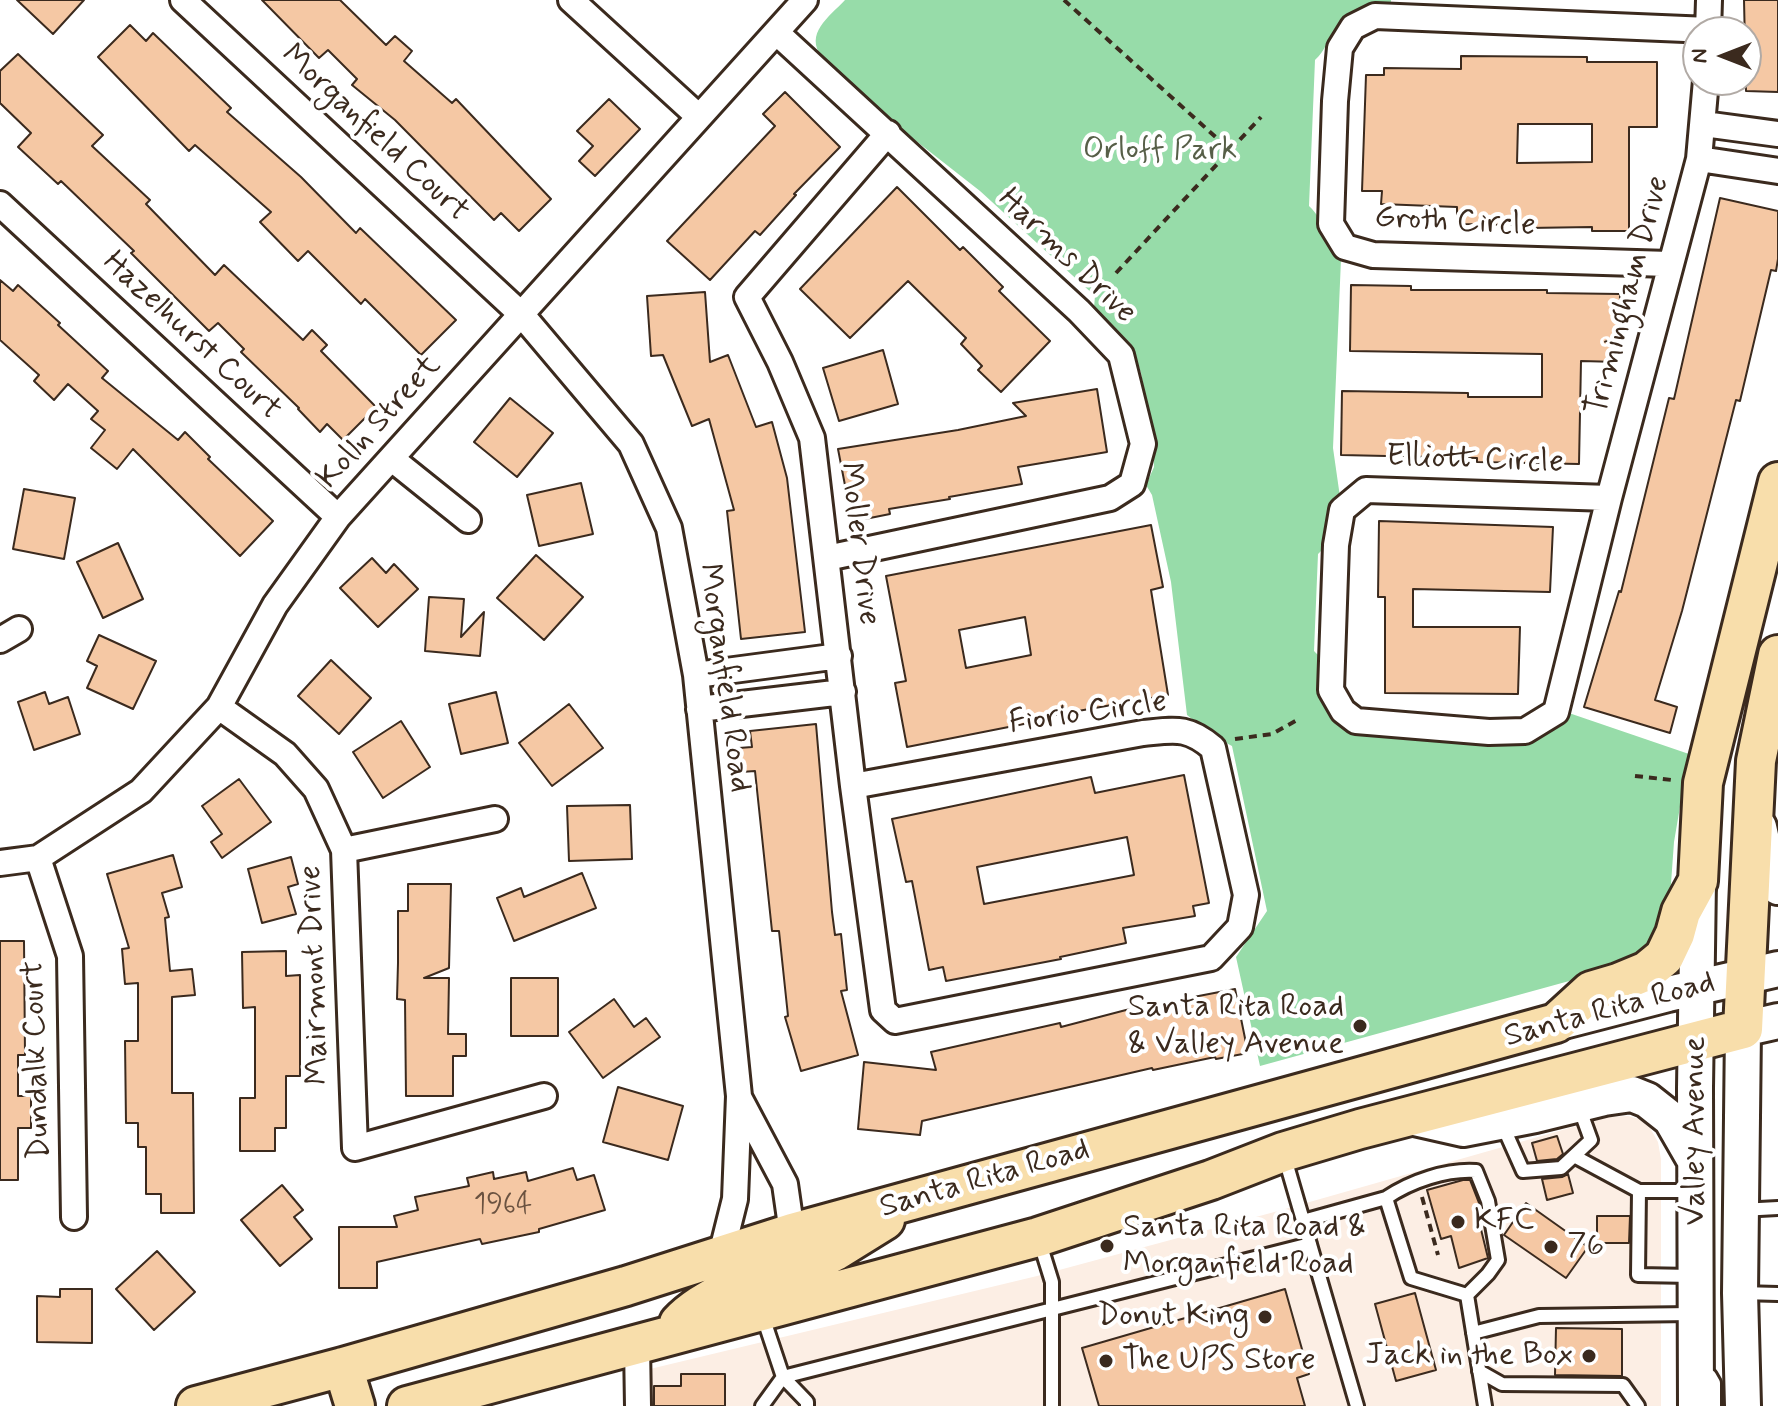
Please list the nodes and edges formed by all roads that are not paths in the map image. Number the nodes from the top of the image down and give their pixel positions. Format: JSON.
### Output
{"nodes":[{"id":1,"x":183,"y":0,"type":"edge"},
{"id":2,"x":571,"y":0,"type":"edge"},
{"id":3,"x":805,"y":0,"type":"edge"},
{"id":4,"x":1682,"y":30,"type":"edge"},
{"id":5,"x":777,"y":33,"type":"junction"},
{"id":6,"x":1705,"y":96,"type":"edge"},
{"id":7,"x":699,"y":117,"type":"junction"},
{"id":8,"x":1704,"y":124,"type":"junction"},
{"id":9,"x":888,"y":133,"type":"junction"},
{"id":10,"x":1778,"y":134,"type":"edge"},
{"id":11,"x":1699,"y":159,"type":"junction"},
{"id":12,"x":1778,"y":171,"type":"edge"},
{"id":13,"x":0,"y":204,"type":"edge"},
{"id":14,"x":1669,"y":264,"type":"junction"},
{"id":15,"x":522,"y":315,"type":"junction"},
{"id":16,"x":392,"y":459,"type":"junction"},
{"id":17,"x":1778,"y":482,"type":"edge"},
{"id":18,"x":1609,"y":498,"type":"junction"},
{"id":19,"x":338,"y":517,"type":"junction"},
{"id":20,"x":468,"y":520,"type":"dead end"},
{"id":21,"x":827,"y":558,"type":"junction"},
{"id":22,"x":1778,"y":655,"type":"edge"},
{"id":23,"x":839,"y":656,"type":"junction"},
{"id":24,"x":696,"y":675,"type":"junction"},
{"id":25,"x":843,"y":692,"type":"junction"},
{"id":26,"x":219,"y":707,"type":"junction"},
{"id":27,"x":699,"y":709,"type":"junction"},
{"id":28,"x":1556,"y":712,"type":"joint"},
{"id":29,"x":853,"y":786,"type":"junction"},
{"id":30,"x":1754,"y":805,"type":"junction"},
{"id":31,"x":495,"y":819,"type":"dead end"},
{"id":32,"x":344,"y":850,"type":"junction"},
{"id":33,"x":38,"y":858,"type":"junction"},
{"id":34,"x":0,"y":863,"type":"edge"},
{"id":35,"x":1698,"y":881,"type":"junction"},
{"id":36,"x":1778,"y":887,"type":"edge"},
{"id":37,"x":1762,"y":972,"type":"edge"},
{"id":38,"x":1698,"y":987,"type":"junction"},
{"id":39,"x":895,"y":1021,"type":"joint"},
{"id":40,"x":1556,"y":1023,"type":"junction"},
{"id":41,"x":1761,"y":1025,"type":"edge"},
{"id":42,"x":1696,"y":1041,"type":"junction"},
{"id":43,"x":544,"y":1096,"type":"dead end"},
{"id":44,"x":739,"y":1096,"type":"junction"},
{"id":45,"x":1577,"y":1104,"type":"junction"},
{"id":46,"x":1410,"y":1117,"type":"junction"},
{"id":47,"x":1501,"y":1121,"type":"junction"},
{"id":48,"x":1283,"y":1152,"type":"junction"},
{"id":49,"x":1574,"y":1156,"type":"junction"},
{"id":50,"x":1695,"y":1176,"type":"junction"},
{"id":51,"x":1639,"y":1191,"type":"junction"},
{"id":52,"x":1386,"y":1198,"type":"junction"},
{"id":53,"x":918,"y":1199,"type":"junction"},
{"id":54,"x":1778,"y":1208,"type":"edge"},
{"id":55,"x":1741,"y":1210,"type":"junction"},
{"id":56,"x":74,"y":1217,"type":"dead end"},
{"id":57,"x":1303,"y":1221,"type":"junction"},
{"id":58,"x":792,"y":1233,"type":"junction"},
{"id":59,"x":1038,"y":1237,"type":"junction"},
{"id":60,"x":1310,"y":1244,"type":"junction"},
{"id":61,"x":721,"y":1255,"type":"junction"},
{"id":62,"x":1695,"y":1276,"type":"junction"},
{"id":63,"x":1740,"y":1293,"type":"junction"},
{"id":64,"x":1778,"y":1294,"type":"edge"},
{"id":65,"x":1467,"y":1295,"type":"junction"},
{"id":66,"x":761,"y":1311,"type":"junction"},
{"id":67,"x":1052,"y":1311,"type":"junction"},
{"id":68,"x":1695,"y":1314,"type":"junction"},
{"id":69,"x":1473,"y":1333,"type":"junction"},
{"id":70,"x":651,"y":1341,"type":"junction"},
{"id":71,"x":343,"y":1367,"type":"junction"},
{"id":72,"x":1479,"y":1371,"type":"junction"},
{"id":73,"x":783,"y":1377,"type":"junction"},
{"id":74,"x":1696,"y":1391,"type":"edge"},
{"id":75,"x":196,"y":1406,"type":"edge"},
{"id":76,"x":355,"y":1406,"type":"edge"},
{"id":77,"x":407,"y":1406,"type":"edge"},
{"id":78,"x":638,"y":1406,"type":"edge"},
{"id":79,"x":762,"y":1406,"type":"edge"},
{"id":80,"x":807,"y":1406,"type":"edge"},
{"id":81,"x":1052,"y":1406,"type":"edge"},
{"id":82,"x":1357,"y":1406,"type":"edge"},
{"id":83,"x":1485,"y":1406,"type":"edge"},
{"id":84,"x":1638,"y":1406,"type":"edge"},
{"id":85,"x":1714,"y":1406,"type":"edge"},
{"id":86,"x":1743,"y":1406,"type":"edge"}],
"edges":[{"from":1,"to":15,"type":"street","name":"Morganfield Court"},
{"from":2,"to":7,"type":"street"},
{"from":3,"to":5,"type":"street","name":"Kolln Street"},
{"from":4,"to":14,"type":"street","name":"Groth Circle"},
{"from":5,"to":7,"type":"street","name":"Kolln Street"},
{"from":5,"to":9,"type":"street","name":"Harms Drive"},
{"from":6,"to":8,"type":"street","name":"Trimingham Drive"},
{"from":7,"to":15,"type":"street","name":"Kolln Street"},
{"from":8,"to":10,"type":"street"},
{"from":8,"to":11,"type":"street","name":"Trimingham Drive"},
{"from":9,"to":21,"type":"street","name":"Moller Drive"},
{"from":9,"to":21,"type":"street","name":"Harms Drive"},
{"from":11,"to":12,"type":"street"},
{"from":11,"to":14,"type":"street","name":"Trimingham Drive"},
{"from":13,"to":19,"type":"street","name":"Hazelhurst Court"},
{"from":14,"to":18,"type":"street","name":"Trimingham Drive"},
{"from":15,"to":16,"type":"street","name":"Kolln Street"},
{"from":15,"to":24,"type":"street","name":"Morganfield Road"},
{"from":16,"to":19,"type":"street","name":"Kolln Street"},
{"from":16,"to":20,"type":"street"},
{"from":17,"to":35,"type":"main road","name":"Valley Avenue"},
{"from":18,"to":28,"type":"street","name":"Trimingham Drive"},
{"from":18,"to":28,"type":"street","name":"Elliott Circle"},
{"from":19,"to":26,"type":"street","name":"Kolln Street"},
{"from":21,"to":23,"type":"street","name":"Moller Drive"},
{"from":22,"to":30,"type":"main road","name":"Valley Avenue"},
{"from":23,"to":24,"type":"street"},
{"from":23,"to":25,"type":"street","name":"Moller Drive"},
{"from":24,"to":27,"type":"street","name":"Morganfield Road"},
{"from":25,"to":27,"type":"street"},
{"from":25,"to":29,"type":"street","name":"Moller Drive"},
{"from":26,"to":32,"type":"street","name":"Mairmont Drive"},
{"from":26,"to":33,"type":"street","name":"Kolln Street"},
{"from":27,"to":44,"type":"street","name":"Morganfield Road"},
{"from":29,"to":39,"type":"street","name":"Moller Drive"},
{"from":29,"to":39,"type":"street","name":"Fiorio Circle"},
{"from":30,"to":36,"type":"main road"},
{"from":30,"to":37,"type":"main road","name":"Valley Avenue"},
{"from":31,"to":32,"type":"street"},
{"from":32,"to":43,"type":"street","name":"Mairmont Drive"},
{"from":33,"to":34,"type":"street","name":"Kolln Street"},
{"from":33,"to":56,"type":"street","name":"Dundalk Court"},
{"from":35,"to":38,"type":"main road","name":"Valley Avenue"},
{"from":35,"to":40,"type":"main road"},
{"from":37,"to":38,"type":"main road","name":"Santa Rita Road"},
{"from":37,"to":41,"type":"main road","name":"Valley Avenue"},
{"from":38,"to":40,"type":"main road","name":"Santa Rita Road"},
{"from":38,"to":42,"type":"main road","name":"Valley Avenue"},
{"from":40,"to":53,"type":"main road","name":"Santa Rita Road"},
{"from":41,"to":42,"type":"main road","name":"Santa Rita Road"},
{"from":41,"to":55,"type":"main road","name":"Valley Avenue"},
{"from":42,"to":46,"type":"main road","name":"Santa Rita Road"},
{"from":42,"to":50,"type":"main road","name":"Valley Avenue"},
{"from":44,"to":58,"type":"street","name":"Morganfield Road"},
{"from":44,"to":61,"type":"street","name":"Morganfield Road"},
{"from":45,"to":47,"type":"main road"},
{"from":45,"to":49,"type":"lane"},
{"from":45,"to":50,"type":"main road"},
{"from":46,"to":47,"type":"main road"},
{"from":46,"to":48,"type":"main road","name":"Santa Rita Road"},
{"from":47,"to":49,"type":"lane"},
{"from":48,"to":57,"type":"lane"},
{"from":48,"to":59,"type":"main road","name":"Santa Rita Road"},
{"from":49,"to":51,"type":"lane"},
{"from":50,"to":51,"type":"lane"},
{"from":50,"to":62,"type":"main road","name":"Valley Avenue"},
{"from":51,"to":62,"type":"lane"},
{"from":52,"to":57,"type":"lane"},
{"from":52,"to":65,"type":"lane"},
{"from":52,"to":65,"type":"lane"},
{"from":53,"to":58,"type":"main road","name":"Santa Rita Road"},
{"from":53,"to":66,"type":"main road"},
{"from":54,"to":55,"type":"lane"},
{"from":55,"to":63,"type":"main road","name":"Valley Avenue"},
{"from":57,"to":60,"type":"lane"},
{"from":58,"to":61,"type":"main road","name":"Santa Rita Road"},
{"from":58,"to":70,"type":"main road"},
{"from":59,"to":66,"type":"main road","name":"Santa Rita Road"},
{"from":59,"to":67,"type":"lane"},
{"from":60,"to":67,"type":"lane"},
{"from":60,"to":82,"type":"lane"},
{"from":61,"to":71,"type":"main road","name":"Santa Rita Road"},
{"from":62,"to":68,"type":"main road","name":"Valley Avenue"},
{"from":63,"to":64,"type":"lane"},
{"from":63,"to":86,"type":"main road","name":"Valley Avenue"},
{"from":65,"to":69,"type":"lane"},
{"from":66,"to":70,"type":"main road","name":"Santa Rita Road"},
{"from":66,"to":73,"type":"lane"},
{"from":67,"to":73,"type":"lane"},
{"from":67,"to":81,"type":"lane"},
{"from":68,"to":69,"type":"lane"},
{"from":68,"to":74,"type":"main road","name":"Valley Avenue"},
{"from":69,"to":72,"type":"lane"},
{"from":70,"to":77,"type":"main road","name":"Santa Rita Road"},
{"from":70,"to":78,"type":"street"},
{"from":71,"to":75,"type":"main road","name":"Santa Rita Road"},
{"from":71,"to":76,"type":"main road"},
{"from":72,"to":83,"type":"lane"},
{"from":72,"to":84,"type":"lane"},
{"from":73,"to":79,"type":"lane"},
{"from":73,"to":80,"type":"lane"},
{"from":74,"to":85,"type":"lane"}]}
